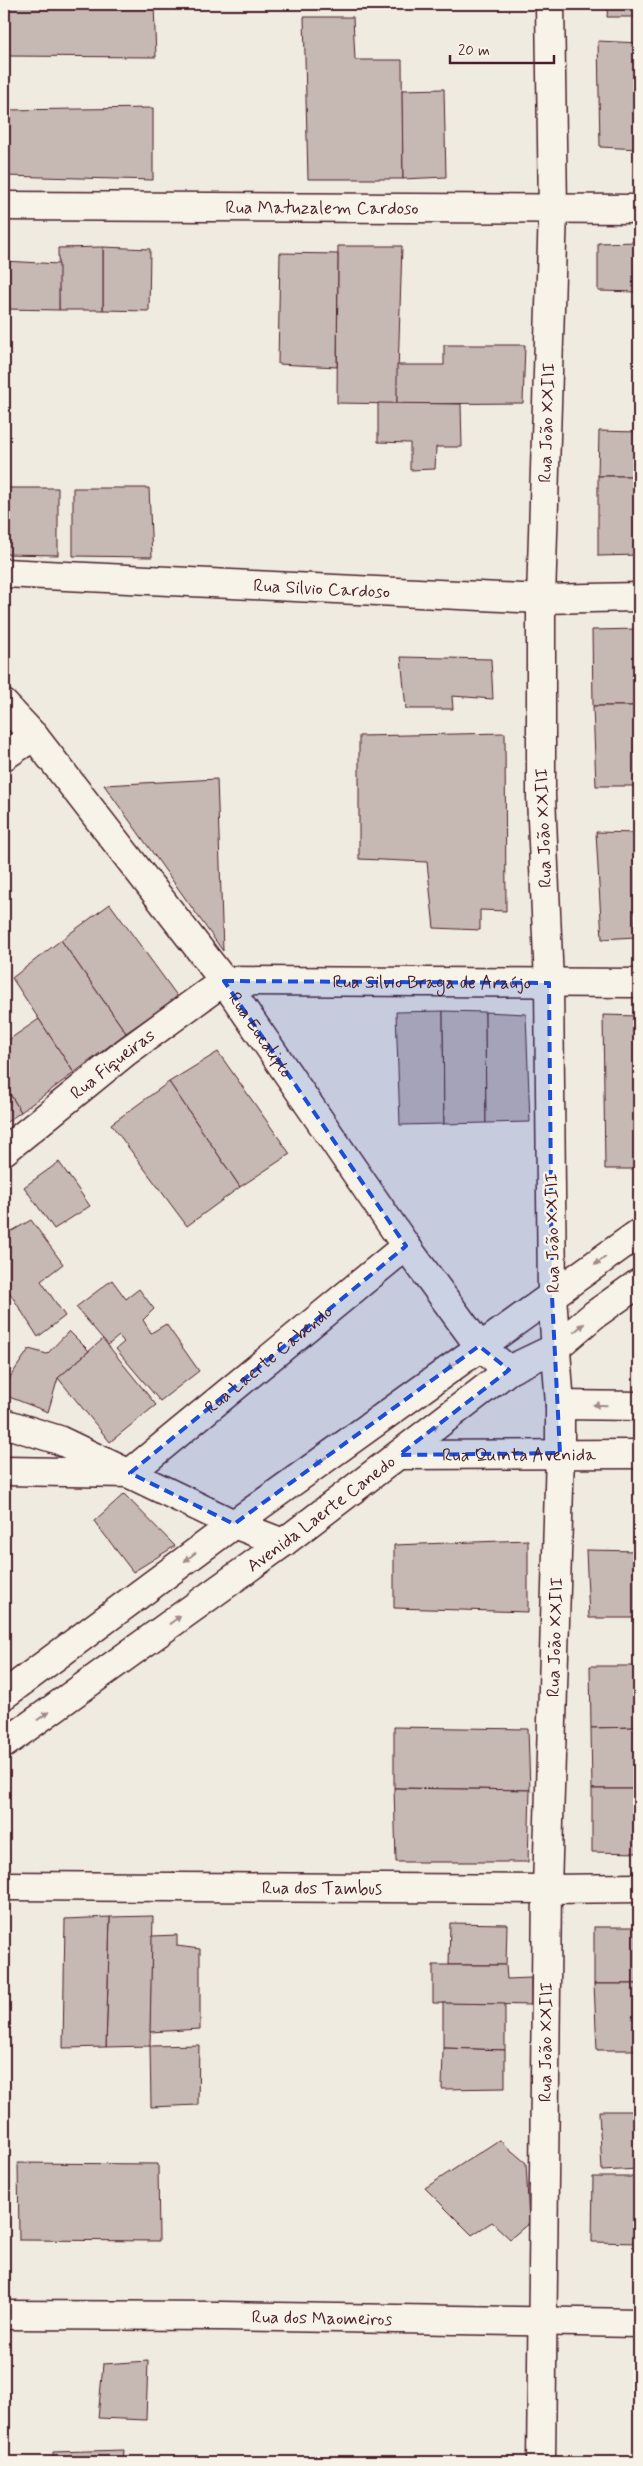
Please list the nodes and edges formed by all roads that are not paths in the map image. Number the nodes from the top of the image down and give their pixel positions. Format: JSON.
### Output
{"nodes":[{"id":1,"x":550,"y":4,"type":"edge"},
{"id":2,"x":4,"y":206,"type":"edge"},
{"id":3,"x":639,"y":209,"type":"edge"},
{"id":4,"x":553,"y":210,"type":"junction"},
{"id":5,"x":4,"y":573,"type":"edge"},
{"id":6,"x":639,"y":597,"type":"edge"},
{"id":7,"x":541,"y":599,"type":"junction"},
{"id":8,"x":4,"y":704,"type":"edge"},
{"id":9,"x":34,"y":736,"type":"junction"},
{"id":10,"x":4,"y":756,"type":"edge"},
{"id":11,"x":224,"y":982,"type":"junction"},
{"id":12,"x":549,"y":983,"type":"junction"},
{"id":13,"x":639,"y":983,"type":"edge"},
{"id":14,"x":4,"y":1151,"type":"edge"},
{"id":15,"x":639,"y":1233,"type":"edge"},
{"id":16,"x":406,"y":1246,"type":"junction"},
{"id":17,"x":639,"y":1283,"type":"edge"},
{"id":18,"x":552,"y":1296,"type":"junction"},
{"id":19,"x":479,"y":1346,"type":"junction"},
{"id":20,"x":555,"y":1348,"type":"junction"},
{"id":21,"x":508,"y":1370,"type":"junction"},
{"id":22,"x":560,"y":1405,"type":"junction"},
{"id":23,"x":639,"y":1406,"type":"edge"},
{"id":24,"x":4,"y":1423,"type":"edge"},
{"id":25,"x":560,"y":1453,"type":"junction"},
{"id":26,"x":399,"y":1454,"type":"junction"},
{"id":27,"x":639,"y":1454,"type":"edge"},
{"id":28,"x":4,"y":1470,"type":"edge"},
{"id":29,"x":130,"y":1473,"type":"junction"},
{"id":30,"x":234,"y":1524,"type":"junction"},
{"id":31,"x":283,"y":1543,"type":"junction"},
{"id":32,"x":4,"y":1694,"type":"edge"},
{"id":33,"x":4,"y":1744,"type":"edge"},
{"id":34,"x":4,"y":1886,"type":"edge"},
{"id":35,"x":639,"y":1888,"type":"edge"},
{"id":36,"x":547,"y":1889,"type":"junction"},
{"id":37,"x":4,"y":2315,"type":"edge"},
{"id":38,"x":542,"y":2322,"type":"junction"},
{"id":39,"x":639,"y":2323,"type":"edge"},
{"id":40,"x":541,"y":2462,"type":"edge"}],
"edges":[{"from":1,"to":4,"type":"street","name":"Rua João XXIII"},
{"from":2,"to":4,"type":"street","name":"Rua Matuzalem Cardoso"},
{"from":3,"to":4,"type":"street","name":"Rua Matuzalem Cardoso"},
{"from":4,"to":7,"type":"street","name":"Rua João XXIII"},
{"from":5,"to":7,"type":"street","name":"Rua Silvio Cardoso"},
{"from":6,"to":7,"type":"street","name":"Rua Silvio Cardoso"},
{"from":7,"to":12,"type":"street","name":"Rua João XXIII"},
{"from":8,"to":9,"type":"street","name":"Rua Eucalipto"},
{"from":9,"to":10,"type":"street"},
{"from":9,"to":11,"type":"street","name":"Rua Eucalipto"},
{"from":11,"to":12,"type":"street","name":"Rua Silvio Braga de Araújo"},
{"from":11,"to":14,"type":"street","name":"Rua Fiqueiras"},
{"from":11,"to":16,"type":"street","name":"Rua Eucalipto"},
{"from":12,"to":13,"type":"street","name":"Rua Silvio Braga de Araújo"},
{"from":12,"to":18,"type":"street","name":"Rua João XXIII"},
{"from":15,"to":18,"type":"street","one_way":true},
{"from":16,"to":19,"type":"street","name":"Rua Eucalipto"},
{"from":16,"to":29,"type":"street","name":"Rua Laerte Cabendo"},
{"from":20,"to":17,"type":"street","name":"Avenida Laerte Canedo","one_way":true},
{"from":18,"to":19,"type":"street"},
{"from":18,"to":20,"type":"street","name":"Rua João XXIII"},
{"from":19,"to":21,"type":"street","name":"Rua Eucalipto"},
{"from":19,"to":30,"type":"street","one_way":true},
{"from":20,"to":21,"type":"street","name":"Avenida Laerte Canedo"},
{"from":20,"to":22,"type":"street","name":"Rua João XXIII"},
{"from":26,"to":21,"type":"street","name":"Avenida Laerte Canedo","one_way":true},
{"from":23,"to":22,"type":"street","one_way":true},
{"from":22,"to":25,"type":"street","name":"Rua João XXIII"},
{"from":24,"to":29,"type":"street"},
{"from":25,"to":26,"type":"street","name":"Rua Quinta Avenida"},
{"from":25,"to":27,"type":"street","name":"Rua Quinta Avenida"},
{"from":25,"to":36,"type":"street","name":"Rua João XXIII"},
{"from":26,"to":31,"type":"street","name":"Avenida Laerte Canedo"},
{"from":28,"to":29,"type":"street"},
{"from":29,"to":30,"type":"street"},
{"from":30,"to":31,"type":"street"},
{"from":30,"to":32,"type":"street","one_way":true},
{"from":33,"to":31,"type":"street","name":"Avenida Laerte Canedo","one_way":true},
{"from":34,"to":36,"type":"street","name":"Rua dos Tambus"},
{"from":35,"to":36,"type":"street","name":"Rua dos Tambus"},
{"from":36,"to":38,"type":"street","name":"Rua João XXIII"},
{"from":37,"to":38,"type":"street","name":"Rua dos Maomeiros"},
{"from":38,"to":39,"type":"street","name":"Rua dos Maomeiros"},
{"from":38,"to":40,"type":"street","name":"Rua João XXIII"}]}
